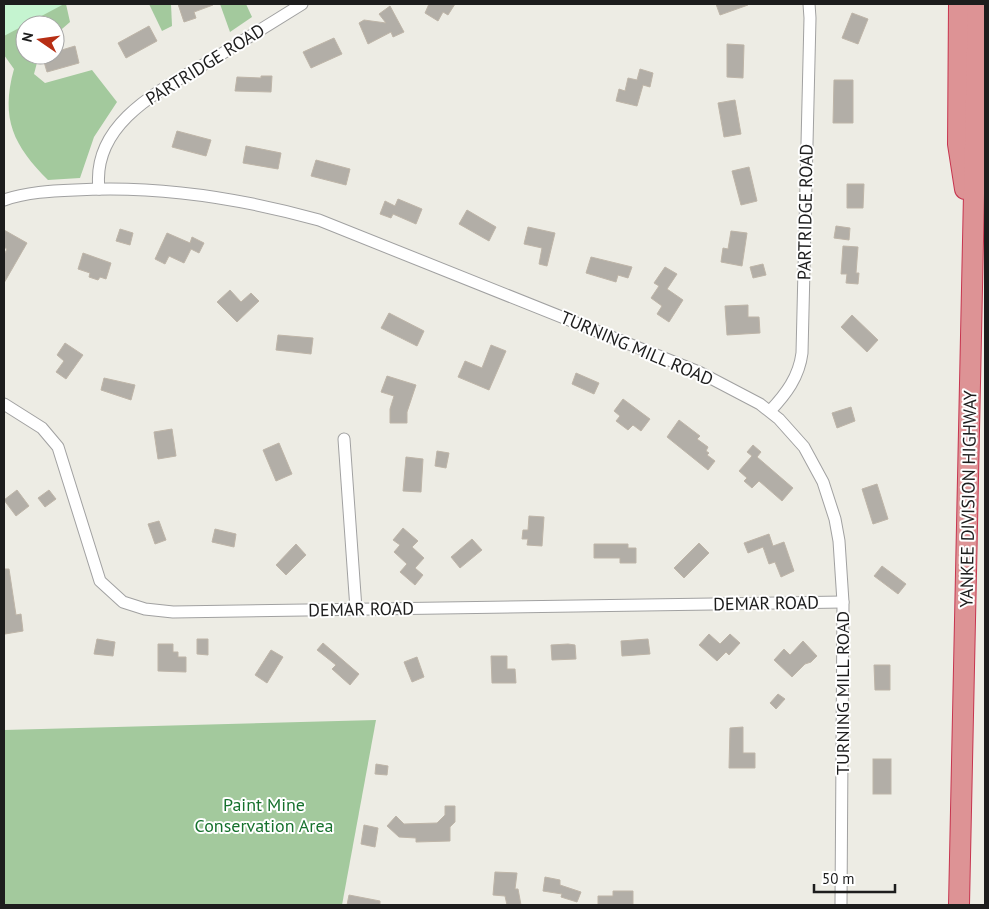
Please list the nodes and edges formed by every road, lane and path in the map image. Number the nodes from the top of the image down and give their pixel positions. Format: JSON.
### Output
{"nodes":[{"id":1,"x":302,"y":4,"type":"edge"},
{"id":2,"x":809,"y":4,"type":"edge"},
{"id":3,"x":959,"y":4,"type":"edge"},
{"id":4,"x":978,"y":4,"type":"edge"},
{"id":5,"x":99,"y":189,"type":"junction"},
{"id":6,"x":4,"y":200,"type":"edge"},
{"id":7,"x":973,"y":245,"type":"junction"},
{"id":8,"x":4,"y":404,"type":"edge"},
{"id":9,"x":770,"y":411,"type":"junction"},
{"id":10,"x":344,"y":439,"type":"dead end"},
{"id":11,"x":843,"y":602,"type":"junction"},
{"id":12,"x":356,"y":609,"type":"junction"},
{"id":13,"x":841,"y":905,"type":"edge"},
{"id":14,"x":959,"y":905,"type":"edge"}],
"edges":[{"from":1,"to":5,"type":"street","name":"PARTRIDGE ROAD"},
{"from":2,"to":9,"type":"street","name":"PARTRIDGE ROAD"},
{"from":3,"to":7,"type":"highway"},
{"from":4,"to":7,"type":"highway","name":"YANKEE DIVISION HIGHWAY"},
{"from":5,"to":6,"type":"street","name":"TURNING MILL ROAD"},
{"from":5,"to":9,"type":"street","name":"TURNING MILL ROAD"},
{"from":7,"to":14,"type":"highway","name":"YANKEE DIVISION HIGHWAY"},
{"from":8,"to":12,"type":"street","name":"DEMAR ROAD"},
{"from":9,"to":11,"type":"street","name":"TURNING MILL ROAD"},
{"from":10,"to":12,"type":"street"},
{"from":11,"to":12,"type":"street","name":"DEMAR ROAD"},
{"from":11,"to":13,"type":"street","name":"TURNING MILL ROAD"}]}
